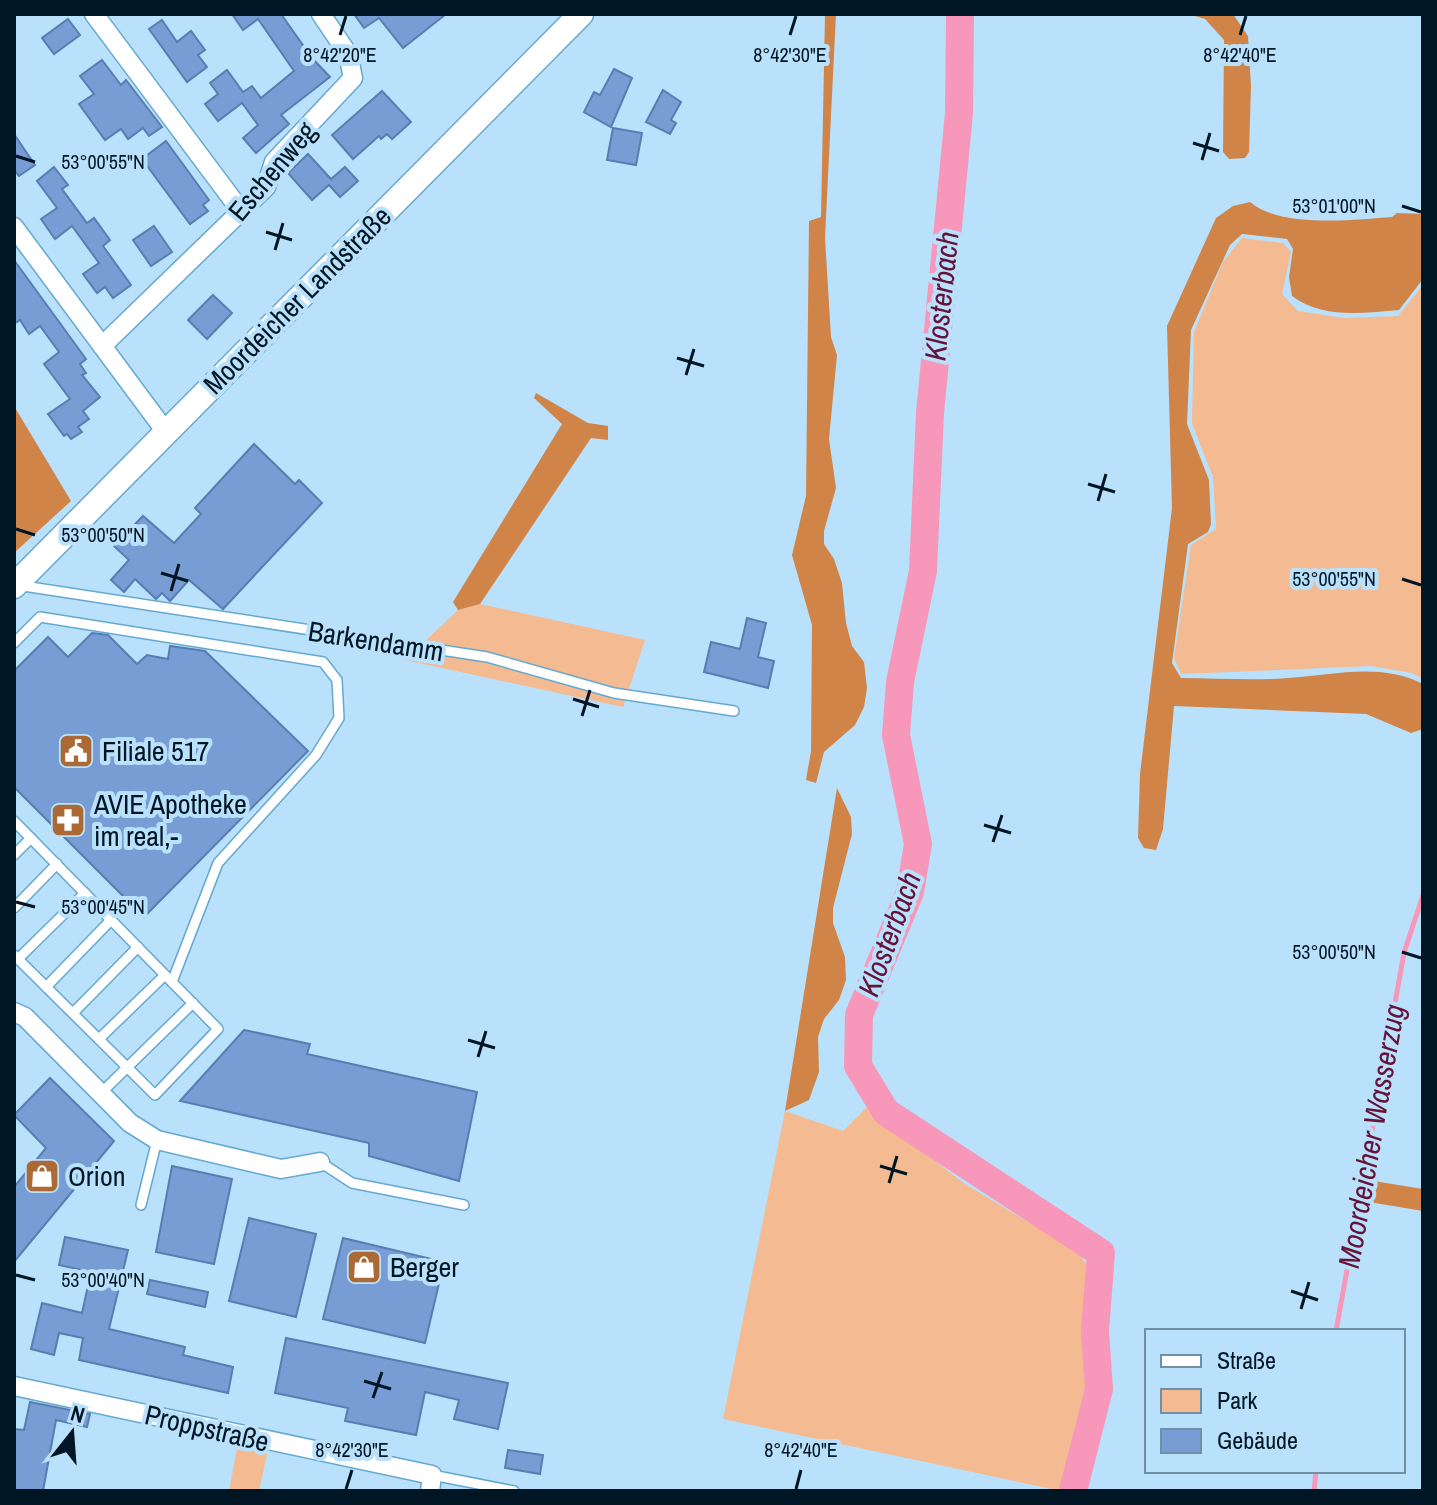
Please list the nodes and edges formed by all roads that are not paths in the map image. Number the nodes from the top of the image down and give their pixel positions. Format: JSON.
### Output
{"nodes":[{"id":1,"x":94,"y":14,"type":"edge"},
{"id":2,"x":321,"y":14,"type":"edge"},
{"id":3,"x":581,"y":14,"type":"edge"},
{"id":4,"x":241,"y":211,"type":"junction"},
{"id":5,"x":14,"y":227,"type":"edge"},
{"id":6,"x":102,"y":346,"type":"junction"},
{"id":7,"x":166,"y":432,"type":"junction"},
{"id":8,"x":15,"y":586,"type":"edge"},
{"id":9,"x":14,"y":643,"type":"edge"},
{"id":10,"x":734,"y":711,"type":"dead end"},
{"id":11,"x":14,"y":821,"type":"edge"},
{"id":12,"x":31,"y":838,"type":"junction"},
{"id":13,"x":14,"y":855,"type":"edge"},
{"id":14,"x":57,"y":864,"type":"junction"},
{"id":15,"x":85,"y":893,"type":"junction"},
{"id":16,"x":14,"y":908,"type":"edge"},
{"id":17,"x":111,"y":920,"type":"junction"},
{"id":18,"x":138,"y":947,"type":"junction"},
{"id":19,"x":16,"y":957,"type":"edge"},
{"id":20,"x":169,"y":978,"type":"junction"},
{"id":21,"x":46,"y":987,"type":"junction"},
{"id":22,"x":193,"y":1003,"type":"junction"},
{"id":23,"x":14,"y":1012,"type":"edge"},
{"id":24,"x":73,"y":1013,"type":"junction"},
{"id":25,"x":99,"y":1039,"type":"junction"},
{"id":26,"x":127,"y":1067,"type":"junction"},
{"id":27,"x":102,"y":1092,"type":"junction"},
{"id":28,"x":157,"y":1140,"type":"junction"},
{"id":29,"x":320,"y":1162,"type":"joint"},
{"id":30,"x":141,"y":1205,"type":"dead end"},
{"id":31,"x":464,"y":1205,"type":"dead end"},
{"id":32,"x":14,"y":1386,"type":"edge"},
{"id":33,"x":431,"y":1483,"type":"edge"},
{"id":34,"x":514,"y":1491,"type":"edge"}],
"edges":[{"from":1,"to":4,"type":"street"},
{"from":2,"to":4,"type":"street","name":"Eschenweg"},
{"from":3,"to":7,"type":"main road","name":"Moordeicher Landstraße"},
{"from":4,"to":6,"type":"street","name":"Eschenweg"},
{"from":5,"to":6,"type":"street"},
{"from":6,"to":7,"type":"street"},
{"from":7,"to":8,"type":"main road","name":"Moordeicher Landstraße"},
{"from":8,"to":10,"type":"lane","name":"Barkendamm"},
{"from":9,"to":20,"type":"lane"},
{"from":11,"to":12,"type":"lane"},
{"from":12,"to":13,"type":"lane"},
{"from":12,"to":14,"type":"lane"},
{"from":14,"to":15,"type":"lane"},
{"from":14,"to":16,"type":"lane"},
{"from":15,"to":17,"type":"lane"},
{"from":15,"to":19,"type":"lane"},
{"from":17,"to":18,"type":"lane"},
{"from":17,"to":21,"type":"lane"},
{"from":18,"to":20,"type":"lane"},
{"from":18,"to":24,"type":"lane"},
{"from":19,"to":21,"type":"lane"},
{"from":20,"to":22,"type":"lane"},
{"from":20,"to":25,"type":"lane"},
{"from":21,"to":24,"type":"lane"},
{"from":22,"to":26,"type":"lane"},
{"from":22,"to":26,"type":"lane"},
{"from":23,"to":27,"type":"street"},
{"from":24,"to":25,"type":"lane"},
{"from":25,"to":26,"type":"lane"},
{"from":26,"to":27,"type":"lane"},
{"from":27,"to":28,"type":"street"},
{"from":28,"to":29,"type":"street"},
{"from":28,"to":30,"type":"lane"},
{"from":29,"to":31,"type":"lane"},
{"from":32,"to":33,"type":"street","name":"Proppstraße"},
{"from":33,"to":34,"type":"lane"}]}
